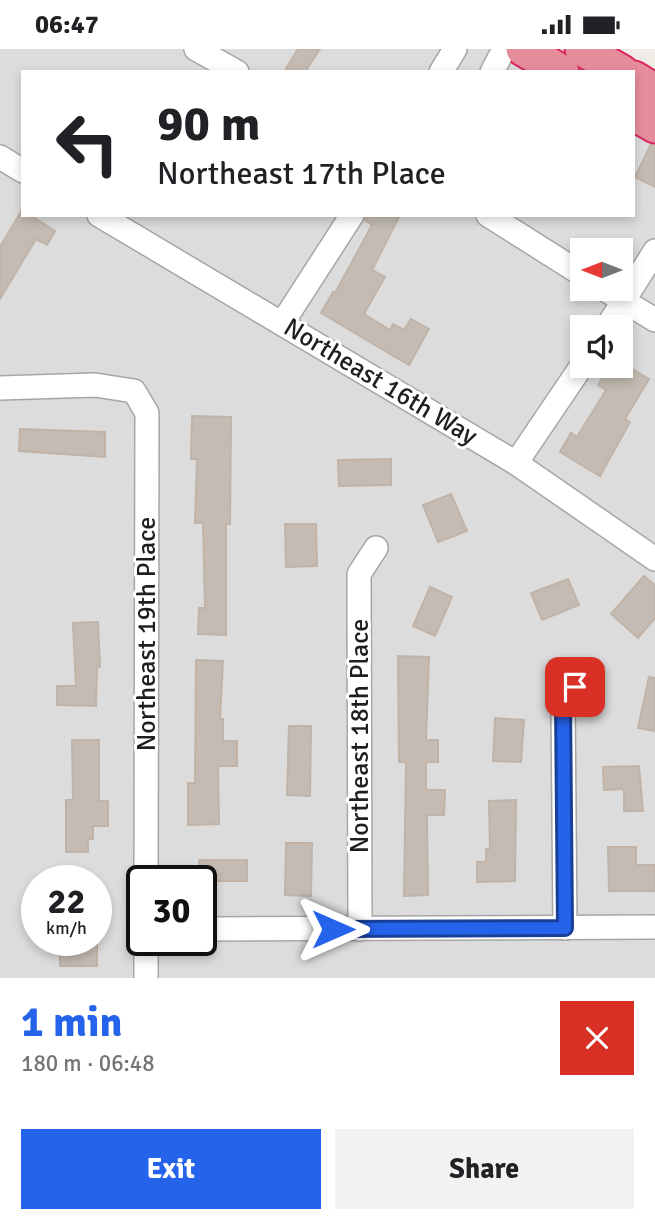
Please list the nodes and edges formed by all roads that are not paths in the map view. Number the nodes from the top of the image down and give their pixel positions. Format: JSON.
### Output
{"nodes":[{"id":1,"x":196,"y":49,"type":"edge"},
{"id":2,"x":455,"y":49,"type":"edge"},
{"id":3,"x":504,"y":49,"type":"edge"},
{"id":4,"x":523,"y":49,"type":"edge"},
{"id":5,"x":582,"y":49,"type":"edge"},
{"id":6,"x":233,"y":70,"type":"edge"},
{"id":7,"x":442,"y":70,"type":"edge"},
{"id":8,"x":493,"y":70,"type":"edge"},
{"id":9,"x":559,"y":70,"type":"edge"},
{"id":10,"x":619,"y":70,"type":"edge"},
{"id":11,"x":635,"y":79,"type":"edge"},
{"id":12,"x":655,"y":91,"type":"edge"},
{"id":13,"x":635,"y":115,"type":"edge"},
{"id":14,"x":655,"y":126,"type":"edge"},
{"id":15,"x":102,"y":217,"type":"edge"},
{"id":16,"x":351,"y":217,"type":"edge"},
{"id":17,"x":491,"y":217,"type":"edge"},
{"id":18,"x":655,"y":251,"type":"edge"},
{"id":19,"x":570,"y":267,"type":"edge"},
{"id":20,"x":625,"y":302,"type":"junction"},
{"id":21,"x":616,"y":315,"type":"edge"},
{"id":22,"x":655,"y":320,"type":"edge"},
{"id":23,"x":283,"y":322,"type":"junction"},
{"id":24,"x":574,"y":378,"type":"edge"},
{"id":25,"x":0,"y":388,"type":"edge"},
{"id":26,"x":516,"y":463,"type":"junction"},
{"id":27,"x":376,"y":548,"type":"dead end"},
{"id":28,"x":655,"y":559,"type":"edge"},
{"id":29,"x":586,"y":672,"type":"dead end"},
{"id":30,"x":146,"y":865,"type":"edge"},
{"id":31,"x":655,"y":927,"type":"edge"},
{"id":32,"x":565,"y":928,"type":"junction"},
{"id":33,"x":217,"y":929,"type":"edge"},
{"id":34,"x":360,"y":929,"type":"junction"},
{"id":35,"x":146,"y":956,"type":"edge"},
{"id":36,"x":146,"y":978,"type":"edge"}],
"edges":[{"from":1,"to":6,"type":"street"},
{"from":2,"to":7,"type":"street"},
{"from":3,"to":8,"type":"street"},
{"from":4,"to":9,"type":"highway"},
{"from":5,"to":10,"type":"highway"},
{"from":11,"to":12,"type":"highway"},
{"from":13,"to":14,"type":"highway"},
{"from":15,"to":23,"type":"street","name":"Northeast 16th Way"},
{"from":16,"to":23,"type":"street"},
{"from":17,"to":19,"type":"street"},
{"from":18,"to":20,"type":"street"},
{"from":20,"to":21,"type":"street"},
{"from":20,"to":22,"type":"street"},
{"from":23,"to":26,"type":"street","name":"Northeast 16th Way"},
{"from":24,"to":26,"type":"street"},
{"from":25,"to":30,"type":"street","name":"Northeast 19th Place"},
{"from":26,"to":28,"type":"street","name":"Northeast 16th Way"},
{"from":27,"to":34,"type":"street","name":"Northeast 18th Place"},
{"from":29,"to":32,"type":"street"},
{"from":31,"to":32,"type":"street"},
{"from":32,"to":34,"type":"street"},
{"from":33,"to":34,"type":"street"},
{"from":35,"to":36,"type":"street"}]}
